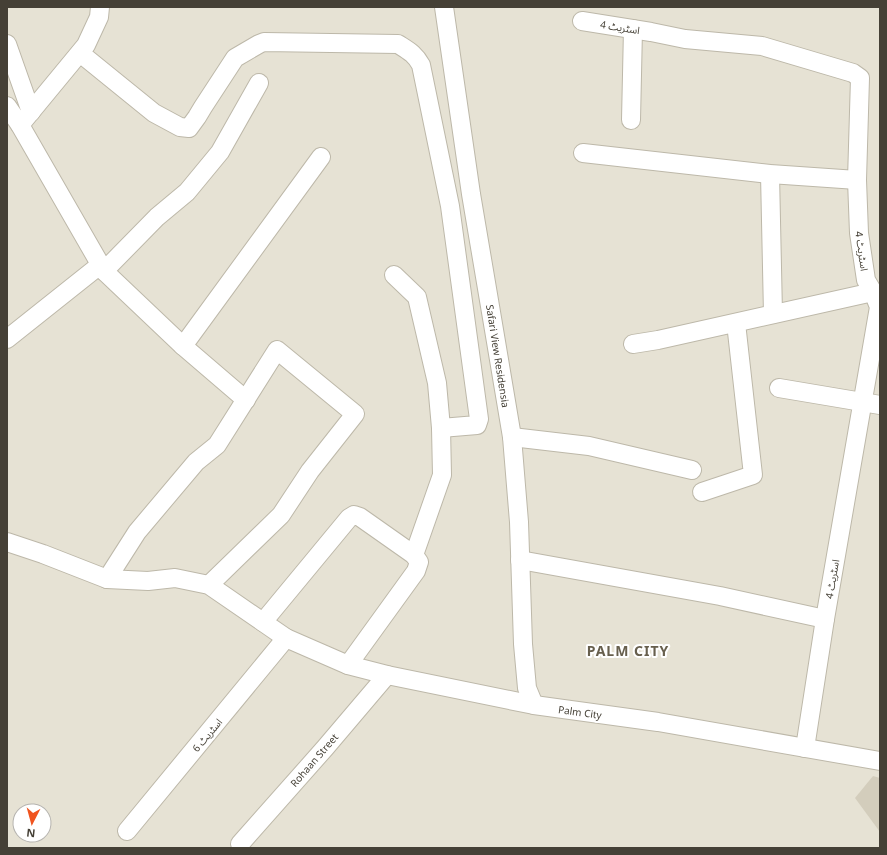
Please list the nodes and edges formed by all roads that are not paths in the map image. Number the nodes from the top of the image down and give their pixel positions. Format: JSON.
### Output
{"nodes":[{"id":1,"x":100,"y":7,"type":"edge"},
{"id":2,"x":444,"y":7,"type":"edge"},
{"id":3,"x":582,"y":21,"type":"dead end"},
{"id":4,"x":633,"y":29,"type":"junction"},
{"id":5,"x":7,"y":44,"type":"edge"},
{"id":6,"x":80,"y":53,"type":"junction"},
{"id":7,"x":259,"y":83,"type":"dead end"},
{"id":8,"x":7,"y":106,"type":"edge"},
{"id":9,"x":26,"y":118,"type":"junction"},
{"id":10,"x":631,"y":120,"type":"dead end"},
{"id":11,"x":583,"y":153,"type":"dead end"},
{"id":12,"x":321,"y":157,"type":"dead end"},
{"id":13,"x":770,"y":174,"type":"junction"},
{"id":14,"x":857,"y":180,"type":"junction"},
{"id":15,"x":102,"y":268,"type":"junction"},
{"id":16,"x":394,"y":275,"type":"dead end"},
{"id":17,"x":873,"y":292,"type":"junction"},
{"id":18,"x":773,"y":314,"type":"junction"},
{"id":19,"x":736,"y":323,"type":"junction"},
{"id":20,"x":7,"y":339,"type":"edge"},
{"id":21,"x":633,"y":344,"type":"dead end"},
{"id":22,"x":183,"y":346,"type":"junction"},
{"id":23,"x":779,"y":388,"type":"dead end"},
{"id":24,"x":246,"y":400,"type":"junction"},
{"id":25,"x":862,"y":402,"type":"junction"},
{"id":26,"x":880,"y":405,"type":"edge"},
{"id":27,"x":441,"y":428,"type":"junction"},
{"id":28,"x":512,"y":437,"type":"junction"},
{"id":29,"x":692,"y":470,"type":"dead end"},
{"id":30,"x":702,"y":492,"type":"dead end"},
{"id":31,"x":7,"y":542,"type":"edge"},
{"id":32,"x":414,"y":555,"type":"junction"},
{"id":33,"x":520,"y":560,"type":"junction"},
{"id":34,"x":107,"y":579,"type":"junction"},
{"id":35,"x":209,"y":585,"type":"junction"},
{"id":36,"x":825,"y":619,"type":"junction"},
{"id":37,"x":263,"y":622,"type":"junction"},
{"id":38,"x":286,"y":638,"type":"junction"},
{"id":39,"x":348,"y":665,"type":"junction"},
{"id":40,"x":387,"y":675,"type":"junction"},
{"id":41,"x":534,"y":705,"type":"junction"},
{"id":42,"x":805,"y":748,"type":"junction"},
{"id":43,"x":880,"y":761,"type":"edge"},
{"id":44,"x":127,"y":831,"type":"dead end"},
{"id":45,"x":240,"y":844,"type":"dead end"}],
"edges":[{"from":1,"to":6,"type":"street"},
{"from":2,"to":28,"type":"street","name":"Safari View Residensia"},
{"from":3,"to":4,"type":"street","name":"اسٹریٹ 4"},
{"from":4,"to":10,"type":"street"},
{"from":4,"to":14,"type":"street","name":"اسٹریٹ 4"},
{"from":5,"to":9,"type":"street"},
{"from":6,"to":9,"type":"street"},
{"from":6,"to":27,"type":"street"},
{"from":7,"to":15,"type":"street"},
{"from":8,"to":9,"type":"street"},
{"from":9,"to":15,"type":"street"},
{"from":11,"to":13,"type":"street"},
{"from":12,"to":22,"type":"street"},
{"from":13,"to":14,"type":"street"},
{"from":13,"to":18,"type":"street"},
{"from":14,"to":17,"type":"street","name":"اسٹریٹ 4"},
{"from":15,"to":20,"type":"street"},
{"from":15,"to":22,"type":"street"},
{"from":16,"to":27,"type":"street"},
{"from":17,"to":18,"type":"street"},
{"from":17,"to":25,"type":"street","name":"اسٹریٹ 4"},
{"from":18,"to":19,"type":"street"},
{"from":19,"to":21,"type":"street"},
{"from":19,"to":30,"type":"street"},
{"from":22,"to":24,"type":"street"},
{"from":23,"to":25,"type":"street"},
{"from":24,"to":34,"type":"street"},
{"from":24,"to":35,"type":"street"},
{"from":25,"to":26,"type":"street"},
{"from":25,"to":36,"type":"street","name":"اسٹریٹ 4"},
{"from":27,"to":32,"type":"street"},
{"from":28,"to":29,"type":"street"},
{"from":28,"to":33,"type":"street","name":"Safari View Residensia"},
{"from":31,"to":34,"type":"street"},
{"from":32,"to":37,"type":"street"},
{"from":32,"to":39,"type":"street"},
{"from":33,"to":36,"type":"street"},
{"from":33,"to":41,"type":"street","name":"Safari View Residensia"},
{"from":34,"to":35,"type":"street"},
{"from":35,"to":37,"type":"street","name":"Palm City"},
{"from":36,"to":42,"type":"street","name":"اسٹریٹ 4"},
{"from":37,"to":38,"type":"street","name":"Palm City"},
{"from":38,"to":39,"type":"street","name":"Palm City"},
{"from":38,"to":44,"type":"street","name":"اسٹریٹ 6"},
{"from":39,"to":40,"type":"street","name":"Palm City"},
{"from":40,"to":41,"type":"street","name":"Palm City"},
{"from":40,"to":45,"type":"street","name":"Rohaan Street"},
{"from":41,"to":42,"type":"street","name":"Palm City"},
{"from":42,"to":43,"type":"street","name":"Palm City"}]}
